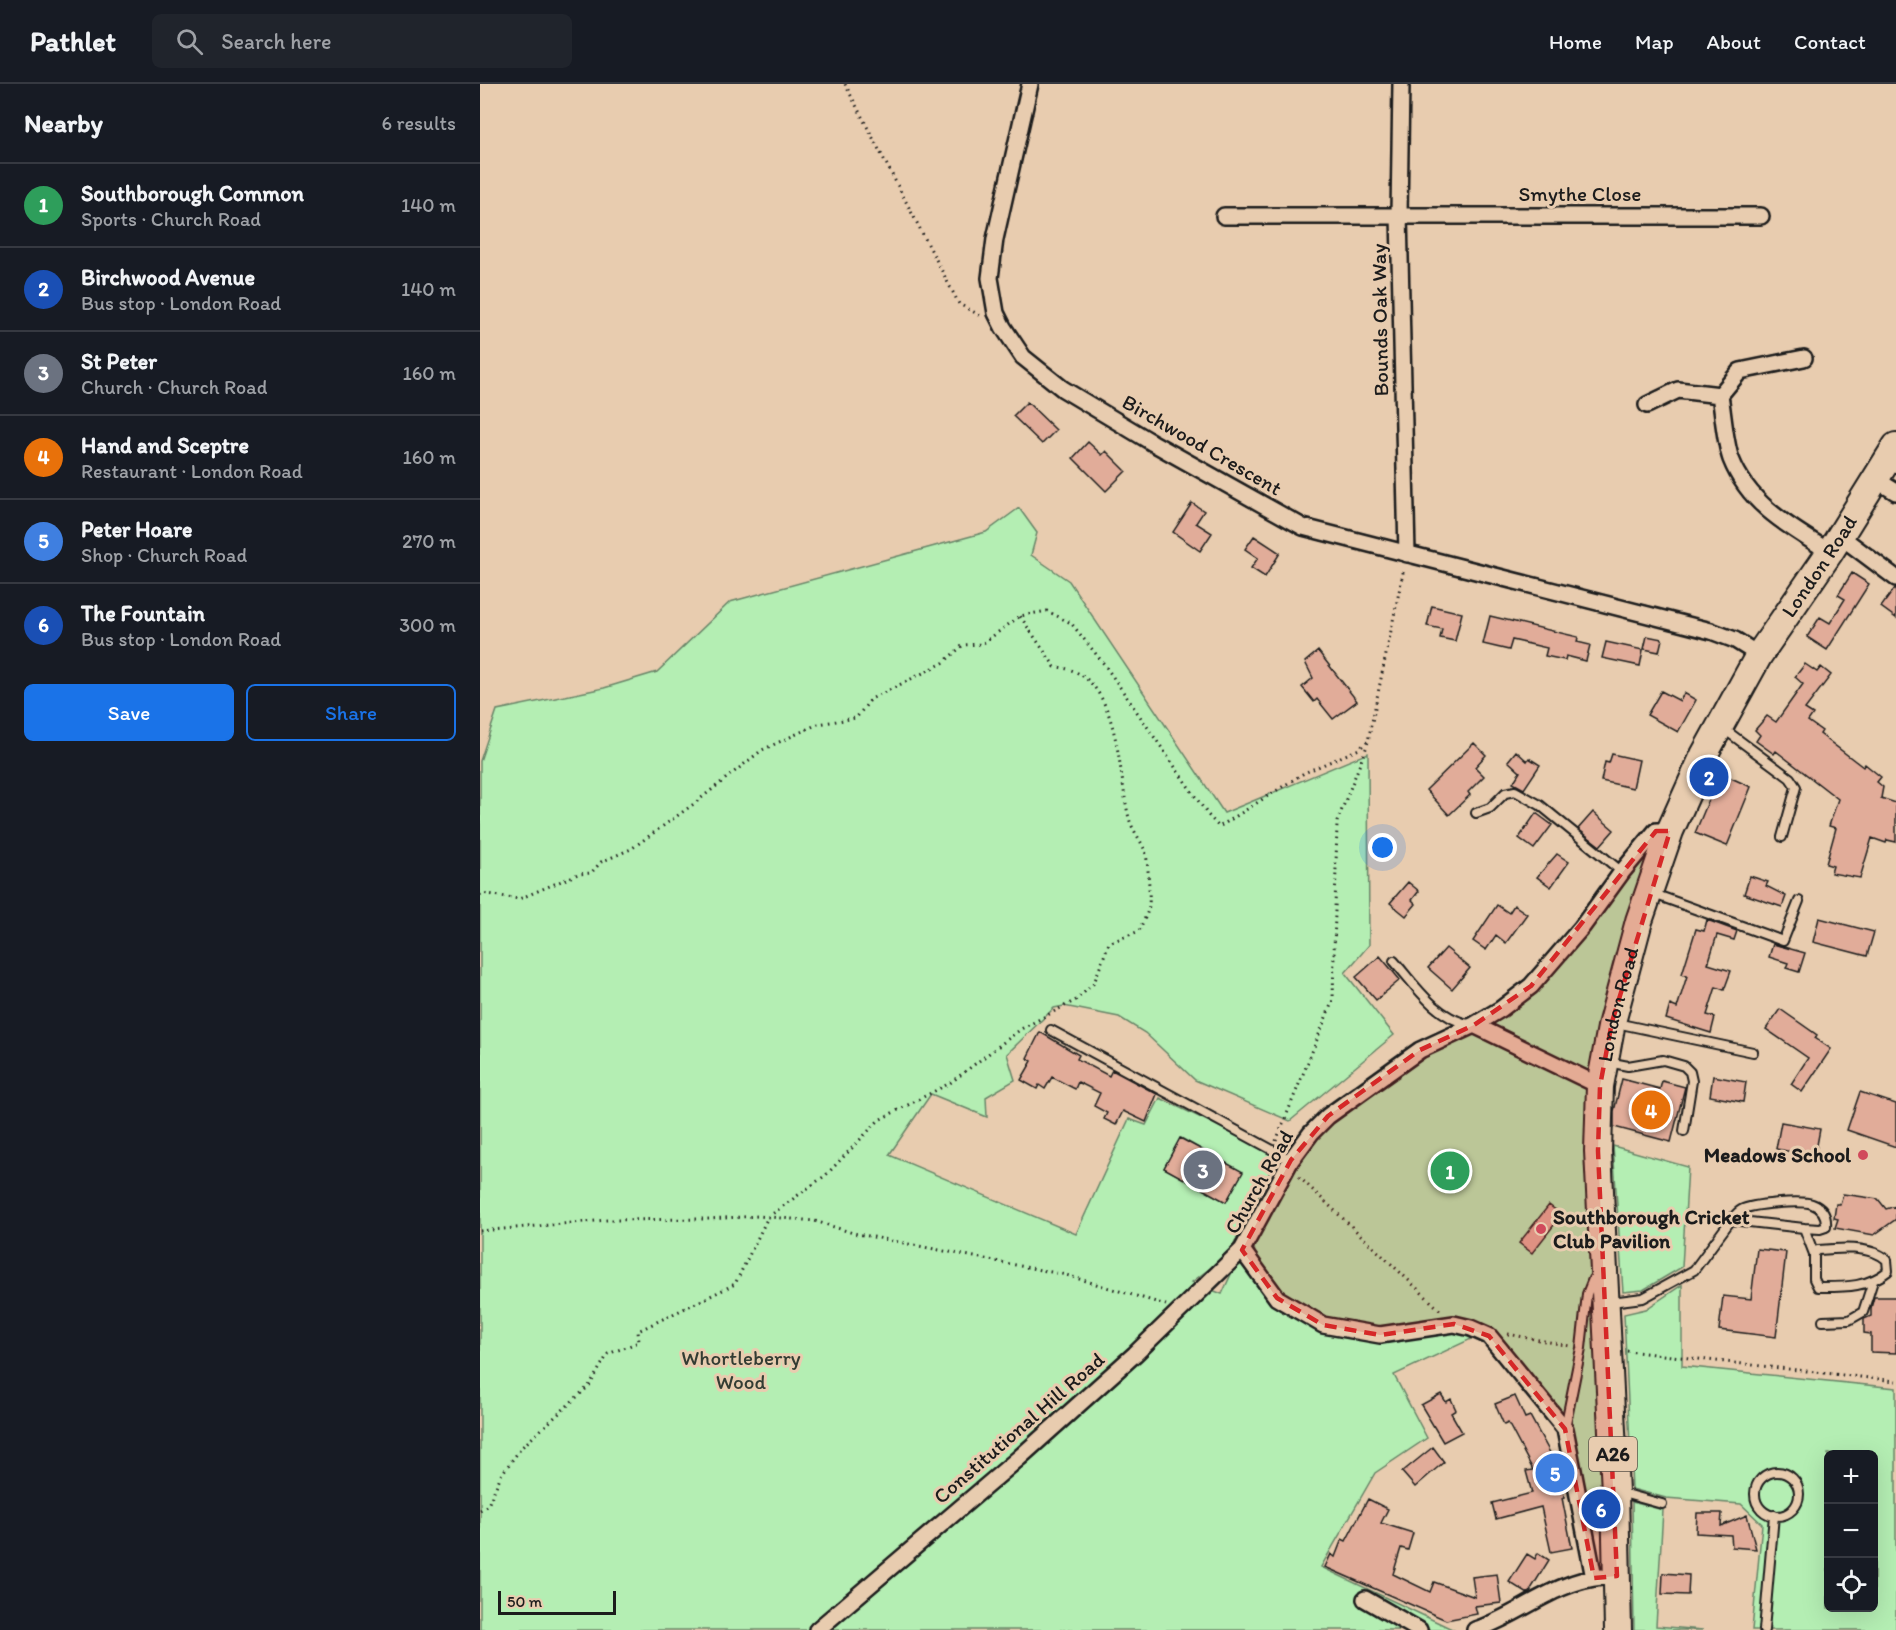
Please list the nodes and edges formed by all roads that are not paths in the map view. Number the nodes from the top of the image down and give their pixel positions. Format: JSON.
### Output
{"nodes":[{"id":1,"x":1030,"y":84,"type":"edge"},
{"id":2,"x":1401,"y":84,"type":"edge"},
{"id":3,"x":1399,"y":215,"type":"junction"},
{"id":4,"x":1224,"y":216,"type":"dead end"},
{"id":5,"x":1761,"y":216,"type":"dead end"},
{"id":6,"x":1804,"y":358,"type":"dead end"},
{"id":7,"x":1720,"y":395,"type":"junction"},
{"id":8,"x":1647,"y":405,"type":"dead end"},
{"id":9,"x":1896,"y":446,"type":"edge"},
{"id":10,"x":1886,"y":485,"type":"edge"},
{"id":11,"x":1835,"y":544,"type":"junction"},
{"id":12,"x":1407,"y":554,"type":"junction"},
{"id":13,"x":1896,"y":578,"type":"edge"},
{"id":14,"x":1759,"y":655,"type":"junction"},
{"id":15,"x":1720,"y":727,"type":"junction"},
{"id":16,"x":1476,"y":813,"type":"dead end"},
{"id":17,"x":1670,"y":831,"type":"junction"},
{"id":18,"x":1782,"y":837,"type":"dead end"},
{"id":19,"x":1622,"y":872,"type":"junction"},
{"id":20,"x":1650,"y":893,"type":"junction"},
{"id":21,"x":1799,"y":901,"type":"dead end"},
{"id":22,"x":1394,"y":961,"type":"dead end"},
{"id":23,"x":1612,"y":1022,"type":"junction"},
{"id":24,"x":1474,"y":1025,"type":"junction"},
{"id":25,"x":1051,"y":1030,"type":"dead end"},
{"id":26,"x":1753,"y":1052,"type":"dead end"},
{"id":27,"x":1604,"y":1061,"type":"junction"},
{"id":28,"x":1600,"y":1086,"type":"junction"},
{"id":29,"x":1684,"y":1131,"type":"dead end"},
{"id":30,"x":1289,"y":1163,"type":"junction"},
{"id":31,"x":1731,"y":1220,"type":"junction"},
{"id":32,"x":1804,"y":1228,"type":"junction"},
{"id":33,"x":1242,"y":1250,"type":"junction"},
{"id":34,"x":1814,"y":1254,"type":"junction"},
{"id":35,"x":1604,"y":1277,"type":"junction"},
{"id":36,"x":1873,"y":1281,"type":"junction"},
{"id":37,"x":1606,"y":1302,"type":"junction"},
{"id":38,"x":1823,"y":1321,"type":"dead end"},
{"id":39,"x":1565,"y":1429,"type":"junction"},
{"id":40,"x":1615,"y":1491,"type":"junction"},
{"id":41,"x":1662,"y":1504,"type":"dead end"},
{"id":42,"x":1774,"y":1515,"type":"junction"},
{"id":43,"x":1605,"y":1577,"type":"junction"},
{"id":44,"x":1365,"y":1599,"type":"dead end"},
{"id":45,"x":817,"y":1630,"type":"edge"},
{"id":46,"x":1419,"y":1630,"type":"edge"},
{"id":47,"x":1475,"y":1630,"type":"edge"},
{"id":48,"x":1618,"y":1630,"type":"edge"},
{"id":49,"x":1764,"y":1630,"type":"edge"}],
"edges":[{"from":1,"to":12,"type":"street","name":"Birchwood Crescent"},
{"from":2,"to":3,"type":"street","name":"Bounds Oak Way"},
{"from":3,"to":4,"type":"street","name":"Smythe Close"},
{"from":3,"to":5,"type":"street","name":"Smythe Close"},
{"from":3,"to":12,"type":"street","name":"Bounds Oak Way"},
{"from":6,"to":7,"type":"street"},
{"from":7,"to":8,"type":"street"},
{"from":7,"to":11,"type":"street"},
{"from":9,"to":10,"type":"highway","name":"London Road","number":"A26"},
{"from":10,"to":11,"type":"highway","name":"London Road","number":"A26"},
{"from":11,"to":13,"type":"street"},
{"from":11,"to":14,"type":"highway","name":"London Road","number":"A26"},
{"from":12,"to":14,"type":"street","name":"Birchwood Crescent"},
{"from":14,"to":15,"type":"highway","name":"London Road","number":"A26"},
{"from":15,"to":17,"type":"highway","name":"London Road","number":"A26"},
{"from":15,"to":18,"type":"lane"},
{"from":16,"to":19,"type":"lane"},
{"from":17,"to":19,"type":"street","name":"Church Road"},
{"from":17,"to":20,"type":"highway","name":"London Road","number":"A26"},
{"from":19,"to":24,"type":"street","name":"Church Road"},
{"from":20,"to":21,"type":"lane"},
{"from":20,"to":23,"type":"highway","name":"London Road","number":"A26"},
{"from":22,"to":24,"type":"lane"},
{"from":23,"to":26,"type":"lane"},
{"from":23,"to":27,"type":"highway","name":"London Road","number":"A26"},
{"from":24,"to":28,"type":"street"},
{"from":24,"to":30,"type":"street","name":"Church Road"},
{"from":25,"to":30,"type":"lane"},
{"from":27,"to":28,"type":"highway","name":"London Road","number":"A26"},
{"from":27,"to":29,"type":"lane"},
{"from":28,"to":35,"type":"highway","name":"London Road","number":"A26"},
{"from":30,"to":33,"type":"street","name":"Church Road"},
{"from":31,"to":32,"type":"lane"},
{"from":31,"to":32,"type":"lane"},
{"from":31,"to":37,"type":"lane"},
{"from":32,"to":34,"type":"lane"},
{"from":33,"to":39,"type":"street","name":"Church Road"},
{"from":33,"to":45,"type":"street","name":"Constitutional Hill Road"},
{"from":34,"to":36,"type":"lane"},
{"from":34,"to":36,"type":"lane"},
{"from":35,"to":37,"type":"highway","name":"London Road","number":"A26"},
{"from":35,"to":39,"type":"lane"},
{"from":36,"to":38,"type":"lane"},
{"from":37,"to":40,"type":"highway","name":"London Road","number":"A26"},
{"from":39,"to":43,"type":"street","name":"Church Road"},
{"from":40,"to":41,"type":"lane"},
{"from":40,"to":43,"type":"highway","name":"London Road","number":"A26"},
{"from":42,"to":42,"type":"lane"},
{"from":42,"to":49,"type":"lane"},
{"from":43,"to":47,"type":"street"},
{"from":43,"to":48,"type":"highway","name":"London Road","number":"A26"},
{"from":44,"to":46,"type":"street"}]}
